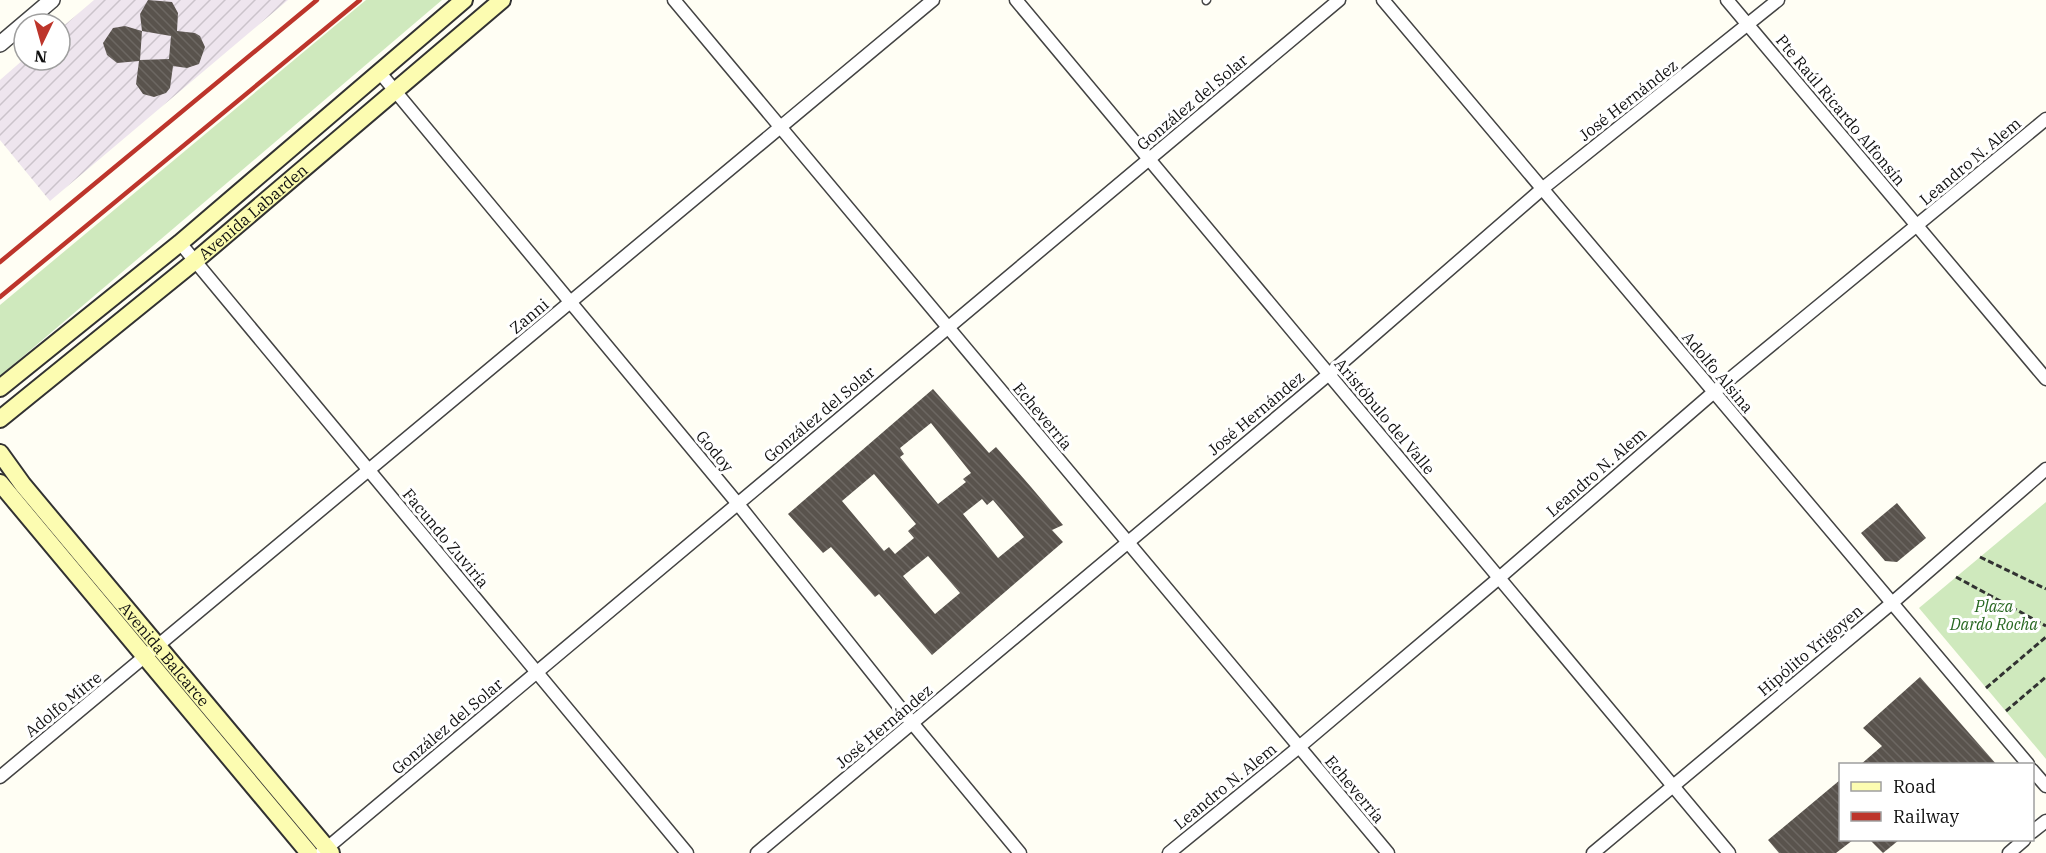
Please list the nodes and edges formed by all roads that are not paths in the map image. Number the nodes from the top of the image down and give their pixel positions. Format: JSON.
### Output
{"nodes":[{"id":1,"x":52,"y":0,"type":"edge"},
{"id":2,"x":464,"y":0,"type":"edge"},
{"id":3,"x":502,"y":0,"type":"edge"},
{"id":4,"x":674,"y":0,"type":"edge"},
{"id":5,"x":933,"y":0,"type":"edge"},
{"id":6,"x":1016,"y":0,"type":"edge"},
{"id":7,"x":1339,"y":0,"type":"edge"},
{"id":8,"x":1383,"y":0,"type":"edge"},
{"id":9,"x":1727,"y":0,"type":"edge"},
{"id":10,"x":1778,"y":0,"type":"edge"},
{"id":11,"x":1749,"y":26,"type":"junction"},
{"id":12,"x":0,"y":43,"type":"edge"},
{"id":13,"x":381,"y":74,"type":"junction"},
{"id":14,"x":394,"y":90,"type":"junction"},
{"id":15,"x":2046,"y":119,"type":"edge"},
{"id":16,"x":780,"y":129,"type":"junction"},
{"id":17,"x":1149,"y":159,"type":"junction"},
{"id":18,"x":1542,"y":189,"type":"junction"},
{"id":19,"x":1918,"y":226,"type":"junction"},
{"id":20,"x":180,"y":243,"type":"junction"},
{"id":21,"x":195,"y":261,"type":"junction"},
{"id":22,"x":570,"y":304,"type":"junction"},
{"id":23,"x":947,"y":328,"type":"junction"},
{"id":24,"x":1329,"y":374,"type":"junction"},
{"id":25,"x":2046,"y":379,"type":"edge"},
{"id":26,"x":0,"y":388,"type":"edge"},
{"id":27,"x":1714,"y":392,"type":"junction"},
{"id":28,"x":0,"y":419,"type":"edge"},
{"id":29,"x":0,"y":453,"type":"edge"},
{"id":30,"x":2046,"y":469,"type":"edge"},
{"id":31,"x":369,"y":471,"type":"junction"},
{"id":32,"x":0,"y":483,"type":"edge"},
{"id":33,"x":738,"y":504,"type":"junction"},
{"id":34,"x":1126,"y":541,"type":"junction"},
{"id":35,"x":1499,"y":578,"type":"junction"},
{"id":36,"x":1892,"y":603,"type":"junction"},
{"id":37,"x":152,"y":652,"type":"junction"},
{"id":38,"x":536,"y":672,"type":"junction"},
{"id":39,"x":913,"y":724,"type":"junction"},
{"id":40,"x":1299,"y":747,"type":"junction"},
{"id":41,"x":2026,"y":763,"type":"edge"},
{"id":42,"x":2034,"y":772,"type":"edge"},
{"id":43,"x":0,"y":777,"type":"edge"},
{"id":44,"x":1673,"y":786,"type":"junction"},
{"id":45,"x":2046,"y":786,"type":"edge"},
{"id":46,"x":2046,"y":820,"type":"edge"},
{"id":47,"x":2034,"y":830,"type":"edge"},
{"id":48,"x":2023,"y":841,"type":"edge"},
{"id":49,"x":326,"y":851,"type":"edge"},
{"id":50,"x":309,"y":853,"type":"edge"},
{"id":51,"x":687,"y":853,"type":"edge"},
{"id":52,"x":757,"y":853,"type":"edge"},
{"id":53,"x":1020,"y":853,"type":"edge"},
{"id":54,"x":1169,"y":853,"type":"edge"},
{"id":55,"x":1388,"y":853,"type":"edge"},
{"id":56,"x":1593,"y":853,"type":"edge"},
{"id":57,"x":1729,"y":853,"type":"edge"},
{"id":58,"x":2009,"y":853,"type":"edge"}],
"edges":[{"from":1,"to":12,"type":"street"},
{"from":2,"to":13,"type":"main road","name":"Avenida Labarden"},
{"from":3,"to":14,"type":"main road","name":"Avenida Labarden"},
{"from":4,"to":16,"type":"street","name":"Echeverría"},
{"from":5,"to":16,"type":"street","name":"Zanni"},
{"from":6,"to":17,"type":"street","name":"Aristóbulo del Valle"},
{"from":7,"to":17,"type":"street","name":"González del Solar"},
{"from":8,"to":18,"type":"street","name":"Adolfo Alsina"},
{"from":9,"to":11,"type":"street","name":"Pte Raúl Ricardo Alfonsín"},
{"from":10,"to":11,"type":"street","name":"José Hernández"},
{"from":11,"to":18,"type":"street","name":"José Hernández"},
{"from":11,"to":19,"type":"street","name":"Pte Raúl Ricardo Alfonsín"},
{"from":13,"to":14,"type":"street","name":"Godoy"},
{"from":13,"to":20,"type":"main road","name":"Avenida Labarden"},
{"from":14,"to":21,"type":"main road","name":"Avenida Labarden"},
{"from":14,"to":22,"type":"street","name":"Godoy"},
{"from":15,"to":19,"type":"street","name":"Leandro N. Alem"},
{"from":16,"to":22,"type":"street","name":"Zanni"},
{"from":16,"to":23,"type":"street","name":"Echeverría"},
{"from":17,"to":23,"type":"street","name":"González del Solar"},
{"from":17,"to":24,"type":"street","name":"Aristóbulo del Valle"},
{"from":18,"to":24,"type":"street","name":"José Hernández"},
{"from":18,"to":27,"type":"street","name":"Adolfo Alsina"},
{"from":19,"to":25,"type":"street","name":"Pte Raúl Ricardo Alfonsín"},
{"from":19,"to":27,"type":"street","name":"Leandro N. Alem"},
{"from":20,"to":21,"type":"street","name":"Facundo Zuviría"},
{"from":20,"to":26,"type":"main road","name":"Avenida Labarden"},
{"from":21,"to":28,"type":"main road","name":"Avenida Labarden"},
{"from":21,"to":31,"type":"street","name":"Facundo Zuviría"},
{"from":22,"to":31,"type":"street","name":"Zanni"},
{"from":22,"to":33,"type":"street","name":"Godoy"},
{"from":23,"to":33,"type":"street","name":"González del Solar"},
{"from":23,"to":34,"type":"street","name":"Echeverría"},
{"from":24,"to":34,"type":"street","name":"José Hernández"},
{"from":24,"to":35,"type":"street","name":"Aristóbulo del Valle"},
{"from":27,"to":35,"type":"street","name":"Leandro N. Alem"},
{"from":27,"to":36,"type":"street","name":"Adolfo Alsina"},
{"from":29,"to":37,"type":"main road","name":"Avenida Balcarce"},
{"from":30,"to":36,"type":"street","name":"Hipólito Yrigoyen"},
{"from":31,"to":37,"type":"street","name":"Zanni"},
{"from":31,"to":38,"type":"street","name":"Facundo Zuviría"},
{"from":32,"to":37,"type":"main road","name":"Avenida Balcarce"},
{"from":33,"to":38,"type":"street","name":"González del Solar"},
{"from":33,"to":39,"type":"street","name":"Godoy"},
{"from":34,"to":39,"type":"street","name":"José Hernández"},
{"from":34,"to":40,"type":"street","name":"Echeverría"},
{"from":35,"to":40,"type":"street","name":"Leandro N. Alem"},
{"from":35,"to":44,"type":"street","name":"Aristóbulo del Valle"},
{"from":36,"to":41,"type":"street","name":"Adolfo Alsina"},
{"from":36,"to":44,"type":"street","name":"Hipólito Yrigoyen"},
{"from":37,"to":43,"type":"street","name":"Adolfo Mitre"},
{"from":37,"to":49,"type":"main road","name":"Avenida Balcarce"},
{"from":37,"to":50,"type":"main road","name":"Avenida Balcarce"},
{"from":38,"to":49,"type":"street","name":"González del Solar"},
{"from":38,"to":51,"type":"street","name":"Facundo Zuviría"},
{"from":39,"to":52,"type":"street","name":"José Hernández"},
{"from":39,"to":53,"type":"street","name":"Godoy"},
{"from":40,"to":54,"type":"street","name":"Leandro N. Alem"},
{"from":40,"to":55,"type":"street","name":"Echeverría"},
{"from":42,"to":45,"type":"street"},
{"from":44,"to":56,"type":"street","name":"Hipólito Yrigoyen"},
{"from":44,"to":57,"type":"street","name":"Aristóbulo del Valle"},
{"from":46,"to":47,"type":"street"},
{"from":48,"to":58,"type":"street"}]}
